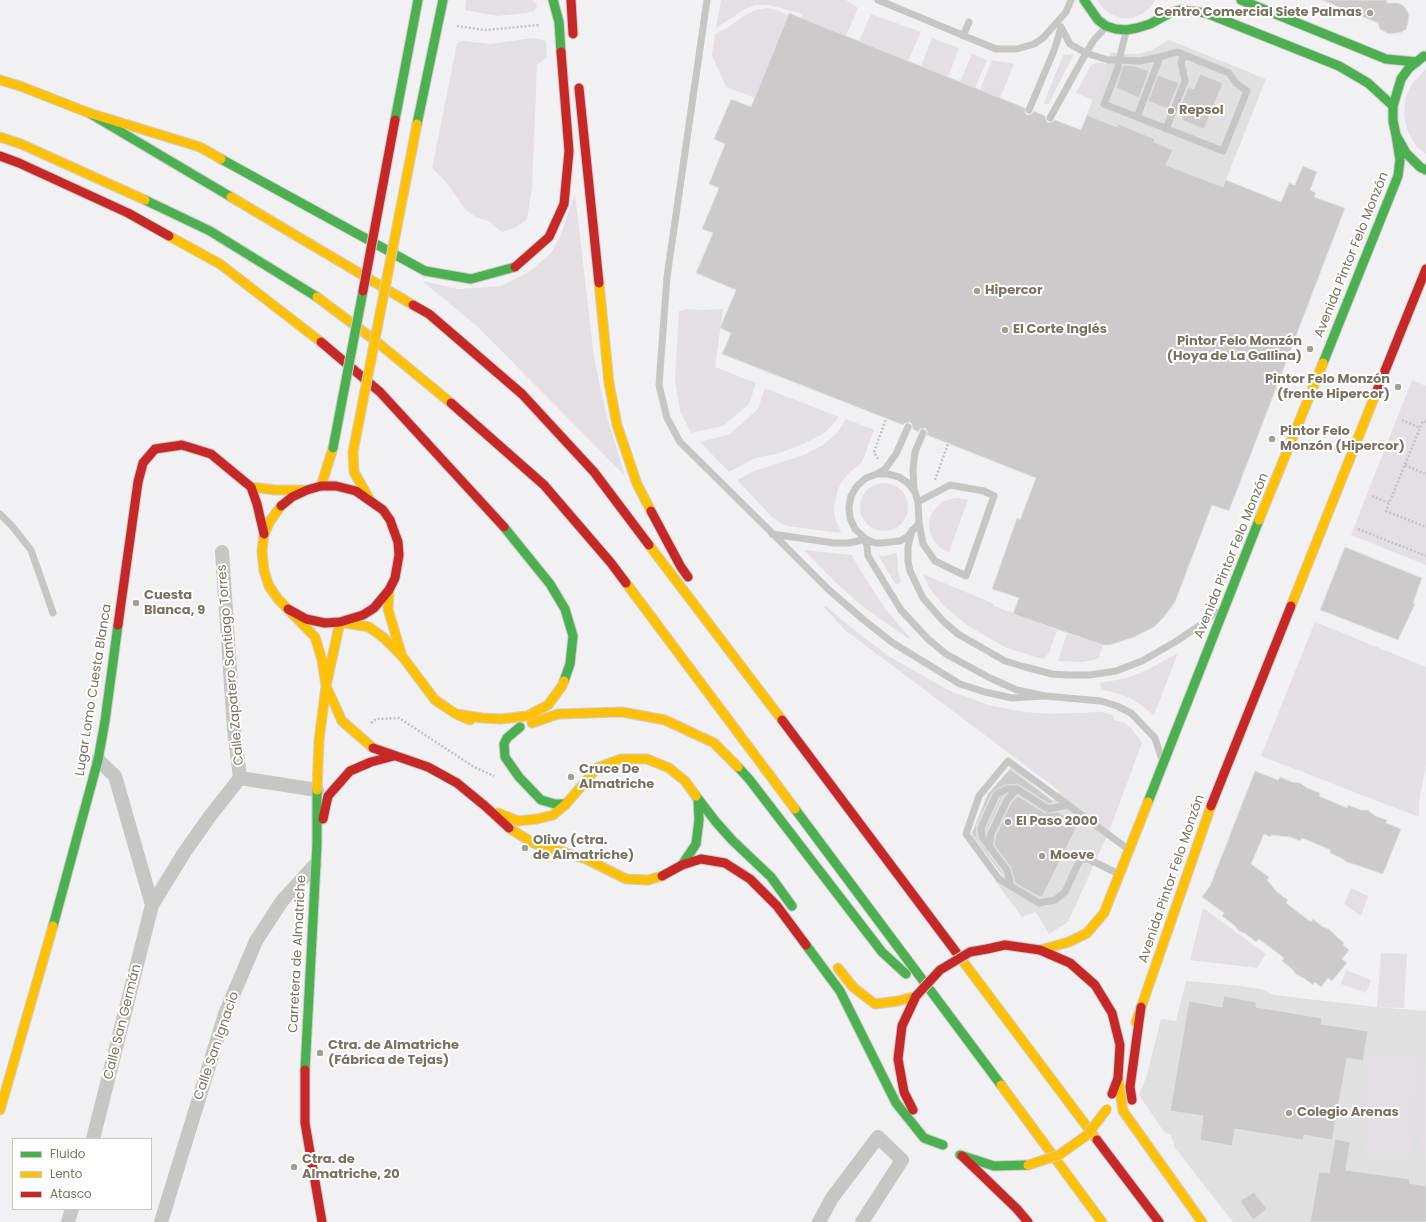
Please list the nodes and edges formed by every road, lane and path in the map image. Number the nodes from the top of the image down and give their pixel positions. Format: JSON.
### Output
{"nodes":[{"id":1,"x":418,"y":0,"type":"edge"},
{"id":2,"x":443,"y":0,"type":"edge"},
{"id":3,"x":553,"y":0,"type":"edge"},
{"id":4,"x":571,"y":0,"type":"edge"},
{"id":5,"x":707,"y":0,"type":"edge"},
{"id":6,"x":878,"y":0,"type":"edge"},
{"id":7,"x":1071,"y":0,"type":"edge"},
{"id":8,"x":1084,"y":0,"type":"edge"},
{"id":9,"x":1241,"y":0,"type":"edge"},
{"id":10,"x":1159,"y":7,"type":"dead end"},
{"id":11,"x":1066,"y":12,"type":"junction"},
{"id":12,"x":559,"y":22,"type":"junction"},
{"id":13,"x":969,"y":22,"type":"dead end"},
{"id":14,"x":439,"y":23,"type":"junction"},
{"id":15,"x":1150,"y":24,"type":"junction"},
{"id":16,"x":1106,"y":26,"type":"junction"},
{"id":17,"x":1061,"y":27,"type":"junction"},
{"id":18,"x":1126,"y":30,"type":"junction"},
{"id":19,"x":963,"y":36,"type":"junction"},
{"id":20,"x":574,"y":43,"type":"dead end"},
{"id":21,"x":1086,"y":53,"type":"junction"},
{"id":22,"x":1184,"y":55,"type":"junction"},
{"id":23,"x":1426,"y":55,"type":"edge"},
{"id":24,"x":1160,"y":57,"type":"junction"},
{"id":25,"x":1120,"y":60,"type":"junction"},
{"id":26,"x":1417,"y":62,"type":"junction"},
{"id":27,"x":0,"y":80,"type":"edge"},
{"id":28,"x":578,"y":81,"type":"dead end"},
{"id":29,"x":1393,"y":106,"type":"junction"},
{"id":30,"x":1029,"y":110,"type":"dead end"},
{"id":31,"x":89,"y":114,"type":"junction"},
{"id":32,"x":1137,"y":117,"type":"junction"},
{"id":33,"x":1050,"y":118,"type":"dead end"},
{"id":34,"x":1166,"y":128,"type":"junction"},
{"id":35,"x":1396,"y":135,"type":"junction"},
{"id":36,"x":0,"y":137,"type":"edge"},
{"id":37,"x":0,"y":156,"type":"edge"},
{"id":38,"x":1426,"y":170,"type":"edge"},
{"id":39,"x":1426,"y":269,"type":"edge"},
{"id":40,"x":886,"y":419,"type":"dead end"},
{"id":41,"x":1402,"y":420,"type":"dead end"},
{"id":42,"x":1426,"y":422,"type":"edge"},
{"id":43,"x":908,"y":427,"type":"dead end"},
{"id":44,"x":1420,"y":428,"type":"junction"},
{"id":45,"x":922,"y":434,"type":"dead end"},
{"id":46,"x":948,"y":444,"type":"dead end"},
{"id":47,"x":874,"y":452,"type":"dead end"},
{"id":48,"x":1405,"y":465,"type":"junction"},
{"id":49,"x":877,"y":474,"type":"junction"},
{"id":50,"x":1426,"y":474,"type":"edge"},
{"id":51,"x":935,"y":479,"type":"dead end"},
{"id":52,"x":321,"y":486,"type":"junction"},
{"id":53,"x":250,"y":487,"type":"junction"},
{"id":54,"x":308,"y":490,"type":"junction"},
{"id":55,"x":914,"y":492,"type":"junction"},
{"id":56,"x":1372,"y":496,"type":"dead end"},
{"id":57,"x":370,"y":500,"type":"junction"},
{"id":58,"x":918,"y":502,"type":"junction"},
{"id":59,"x":1389,"y":503,"type":"junction"},
{"id":60,"x":0,"y":514,"type":"edge"},
{"id":61,"x":918,"y":523,"type":"junction"},
{"id":62,"x":1426,"y":527,"type":"edge"},
{"id":63,"x":1358,"y":529,"type":"dead end"},
{"id":64,"x":912,"y":530,"type":"junction"},
{"id":65,"x":264,"y":534,"type":"junction"},
{"id":66,"x":772,"y":534,"type":"junction"},
{"id":67,"x":866,"y":539,"type":"junction"},
{"id":68,"x":1426,"y":550,"type":"edge"},
{"id":69,"x":222,"y":552,"type":"dead end"},
{"id":70,"x":1425,"y":556,"type":"edge"},
{"id":71,"x":694,"y":585,"type":"dead end"},
{"id":72,"x":390,"y":590,"type":"junction"},
{"id":73,"x":1227,"y":603,"type":"junction"},
{"id":74,"x":288,"y":609,"type":"junction"},
{"id":75,"x":53,"y":613,"type":"dead end"},
{"id":76,"x":340,"y":622,"type":"junction"},
{"id":77,"x":402,"y":656,"type":"junction"},
{"id":78,"x":748,"y":660,"type":"dead end"},
{"id":79,"x":326,"y":686,"type":"junction"},
{"id":80,"x":1045,"y":696,"type":"junction"},
{"id":81,"x":456,"y":714,"type":"junction"},
{"id":82,"x":491,"y":727,"type":"dead end"},
{"id":83,"x":520,"y":727,"type":"junction"},
{"id":84,"x":505,"y":728,"type":"dead end"},
{"id":85,"x":394,"y":756,"type":"junction"},
{"id":86,"x":98,"y":760,"type":"junction"},
{"id":87,"x":1164,"y":763,"type":"junction"},
{"id":88,"x":817,"y":767,"type":"junction"},
{"id":89,"x":240,"y":778,"type":"junction"},
{"id":90,"x":1017,"y":789,"type":"junction"},
{"id":91,"x":316,"y":790,"type":"junction"},
{"id":92,"x":698,"y":799,"type":"junction"},
{"id":93,"x":566,"y":804,"type":"junction"},
{"id":94,"x":1068,"y":805,"type":"junction"},
{"id":95,"x":485,"y":806,"type":"junction"},
{"id":96,"x":317,"y":844,"type":"junction"},
{"id":97,"x":989,"y":847,"type":"junction"},
{"id":98,"x":1129,"y":850,"type":"junction"},
{"id":99,"x":316,"y":865,"type":"junction"},
{"id":100,"x":682,"y":865,"type":"junction"},
{"id":101,"x":1120,"y":874,"type":"junction"},
{"id":102,"x":1011,"y":886,"type":"junction"},
{"id":103,"x":152,"y":905,"type":"junction"},
{"id":104,"x":798,"y":914,"type":"dead end"},
{"id":105,"x":1040,"y":950,"type":"junction"},
{"id":106,"x":834,"y":963,"type":"dead end"},
{"id":107,"x":916,"y":996,"type":"junction"},
{"id":108,"x":1141,"y":1007,"type":"junction"},
{"id":109,"x":952,"y":1019,"type":"junction"},
{"id":110,"x":1118,"y":1078,"type":"junction"},
{"id":111,"x":0,"y":1110,"type":"edge"},
{"id":112,"x":1138,"y":1133,"type":"junction"},
{"id":113,"x":93,"y":1138,"type":"edge"},
{"id":114,"x":943,"y":1145,"type":"junction"},
{"id":115,"x":962,"y":1156,"type":"junction"},
{"id":116,"x":72,"y":1210,"type":"edge"},
{"id":117,"x":68,"y":1222,"type":"edge"},
{"id":118,"x":161,"y":1222,"type":"edge"},
{"id":119,"x":322,"y":1222,"type":"edge"},
{"id":120,"x":819,"y":1222,"type":"edge"},
{"id":121,"x":862,"y":1222,"type":"edge"},
{"id":122,"x":1028,"y":1222,"type":"edge"},
{"id":123,"x":1102,"y":1222,"type":"edge"},
{"id":124,"x":1159,"y":1222,"type":"edge"},
{"id":125,"x":1202,"y":1222,"type":"edge"}],
"edges":[{"from":1,"to":52,"type":"main road","bridge":true},
{"from":2,"to":14,"type":"main road"},
{"from":3,"to":12,"type":"main road"},
{"from":4,"to":20,"type":"main road"},
{"from":5,"to":66,"type":"lane"},
{"from":6,"to":19,"type":"lane"},
{"from":7,"to":11,"type":"lane"},
{"from":8,"to":16,"type":"main road"},
{"from":9,"to":26,"type":"main road"},
{"from":10,"to":15,"type":"main road"},
{"from":11,"to":17,"type":"lane"},
{"from":11,"to":19,"type":"lane"},
{"from":12,"to":14,"type":"path"},
{"from":12,"to":31,"type":"main road"},
{"from":13,"to":19,"type":"lane"},
{"from":14,"to":57,"type":"main road","bridge":true},
{"from":15,"to":18,"type":"main road"},
{"from":15,"to":29,"type":"main road"},
{"from":16,"to":18,"type":"main road"},
{"from":16,"to":21,"type":"lane"},
{"from":17,"to":21,"type":"lane"},
{"from":17,"to":30,"type":"lane"},
{"from":18,"to":25,"type":"lane"},
{"from":21,"to":25,"type":"lane"},
{"from":21,"to":33,"type":"lane"},
{"from":22,"to":24,"type":"lane"},
{"from":22,"to":34,"type":"lane"},
{"from":22,"to":34,"type":"lane"},
{"from":23,"to":26,"type":"main road","name":"Avenida Pintor Felo Monzón"},
{"from":24,"to":25,"type":"lane"},
{"from":24,"to":32,"type":"lane"},
{"from":25,"to":32,"type":"lane"},
{"from":26,"to":29,"type":"main road","name":"Avenida Pintor Felo Monzón"},
{"from":27,"to":31,"type":"main road"},
{"from":28,"to":71,"type":"main road"},
{"from":29,"to":35,"type":"main road","name":"Avenida Pintor Felo Monzón"},
{"from":31,"to":88,"type":"main road"},
{"from":32,"to":34,"type":"lane"},
{"from":35,"to":38,"type":"main road"},
{"from":35,"to":73,"type":"main road","name":"Avenida Pintor Felo Monzón"},
{"from":36,"to":109,"type":"main road"},
{"from":37,"to":81,"type":"main road"},
{"from":39,"to":108,"type":"main road","name":"Avenida Pintor Felo Monzón"},
{"from":40,"to":47,"type":"path"},
{"from":41,"to":44,"type":"path"},
{"from":42,"to":44,"type":"path"},
{"from":43,"to":49,"type":"lane"},
{"from":44,"to":48,"type":"path"},
{"from":45,"to":55,"type":"lane"},
{"from":46,"to":51,"type":"path"},
{"from":48,"to":50,"type":"path"},
{"from":48,"to":59,"type":"path"},
{"from":49,"to":55,"type":"lane"},
{"from":49,"to":67,"type":"lane"},
{"from":52,"to":54,"type":"main road"},
{"from":52,"to":57,"type":"main road"},
{"from":53,"to":54,"type":"main road"},
{"from":53,"to":65,"type":"main road"},
{"from":53,"to":86,"type":"main road","name":"Lugar Lomo Cuesta Blanca"},
{"from":54,"to":65,"type":"main road"},
{"from":55,"to":58,"type":"lane"},
{"from":56,"to":59,"type":"path"},
{"from":57,"to":72,"type":"main road"},
{"from":58,"to":61,"type":"lane"},
{"from":58,"to":61,"type":"lane"},
{"from":59,"to":62,"type":"path"},
{"from":60,"to":75,"type":"lane"},
{"from":61,"to":64,"type":"lane"},
{"from":63,"to":70,"type":"path"},
{"from":64,"to":67,"type":"lane"},
{"from":64,"to":73,"type":"lane"},
{"from":65,"to":74,"type":"main road"},
{"from":66,"to":67,"type":"lane"},
{"from":66,"to":80,"type":"lane"},
{"from":67,"to":80,"type":"lane"},
{"from":68,"to":70,"type":"path"},
{"from":69,"to":89,"type":"street","name":"Calle Zapatero Santiago Torres"},
{"from":72,"to":76,"type":"main road"},
{"from":72,"to":77,"type":"main road"},
{"from":73,"to":87,"type":"main road","name":"Avenida Pintor Felo Monzón"},
{"from":74,"to":76,"type":"main road"},
{"from":74,"to":79,"type":"main road"},
{"from":76,"to":77,"type":"main road"},
{"from":76,"to":79,"type":"main road"},
{"from":77,"to":81,"type":"main road"},
{"from":78,"to":88,"type":"main road"},
{"from":79,"to":85,"type":"main road"},
{"from":79,"to":91,"type":"main road","name":"Carretera de Almatriche"},
{"from":80,"to":87,"type":"lane"},
{"from":81,"to":82,"type":"main road"},
{"from":83,"to":84,"type":"main road"},
{"from":83,"to":93,"type":"main road"},
{"from":83,"to":109,"type":"main road"},
{"from":85,"to":95,"type":"main road"},
{"from":85,"to":96,"type":"main road"},
{"from":86,"to":103,"type":"street"},
{"from":86,"to":111,"type":"main road","name":"Lugar Lomo Cuesta Blanca"},
{"from":87,"to":98,"type":"main road","name":"Avenida Pintor Felo Monzón"},
{"from":88,"to":124,"type":"main road"},
{"from":89,"to":91,"type":"street"},
{"from":89,"to":103,"type":"street","name":"Calle San Germán"},
{"from":90,"to":94,"type":"lane"},
{"from":90,"to":97,"type":"lane"},
{"from":90,"to":97,"type":"lane"},
{"from":91,"to":96,"type":"main road","name":"Carretera de Almatriche"},
{"from":92,"to":93,"type":"main road"},
{"from":92,"to":100,"type":"main road"},
{"from":92,"to":104,"type":"main road"},
{"from":93,"to":95,"type":"main road"},
{"from":94,"to":98,"type":"lane"},
{"from":94,"to":102,"type":"lane"},
{"from":95,"to":100,"type":"main road"},
{"from":96,"to":99,"type":"main road","name":"Carretera de Almatriche"},
{"from":97,"to":102,"type":"lane"},
{"from":98,"to":101,"type":"main road","name":"Avenida Pintor Felo Monzón"},
{"from":99,"to":118,"type":"street","name":"Calle San Ignacio"},
{"from":99,"to":119,"type":"main road","name":"Carretera de Almatriche"},
{"from":100,"to":114,"type":"main road"},
{"from":101,"to":102,"type":"lane"},
{"from":101,"to":105,"type":"main road","name":"Avenida Pintor Felo Monzón"},
{"from":103,"to":113,"type":"street","name":"Calle San Germán"},
{"from":105,"to":107,"type":"main road","bridge":true},
{"from":105,"to":110,"type":"main road"},
{"from":106,"to":107,"type":"main road"},
{"from":107,"to":114,"type":"main road"},
{"from":108,"to":110,"type":"main road","name":"Avenida Pintor Felo Monzón"},
{"from":108,"to":112,"type":"main road"},
{"from":109,"to":123,"type":"main road"},
{"from":110,"to":112,"type":"main road"},
{"from":110,"to":115,"type":"main road","bridge":true},
{"from":112,"to":125,"type":"main road"},
{"from":114,"to":115,"type":"main road"},
{"from":115,"to":122,"type":"main road"},
{"from":116,"to":117,"type":"street"},
{"from":120,"to":121,"type":"street"}]}
